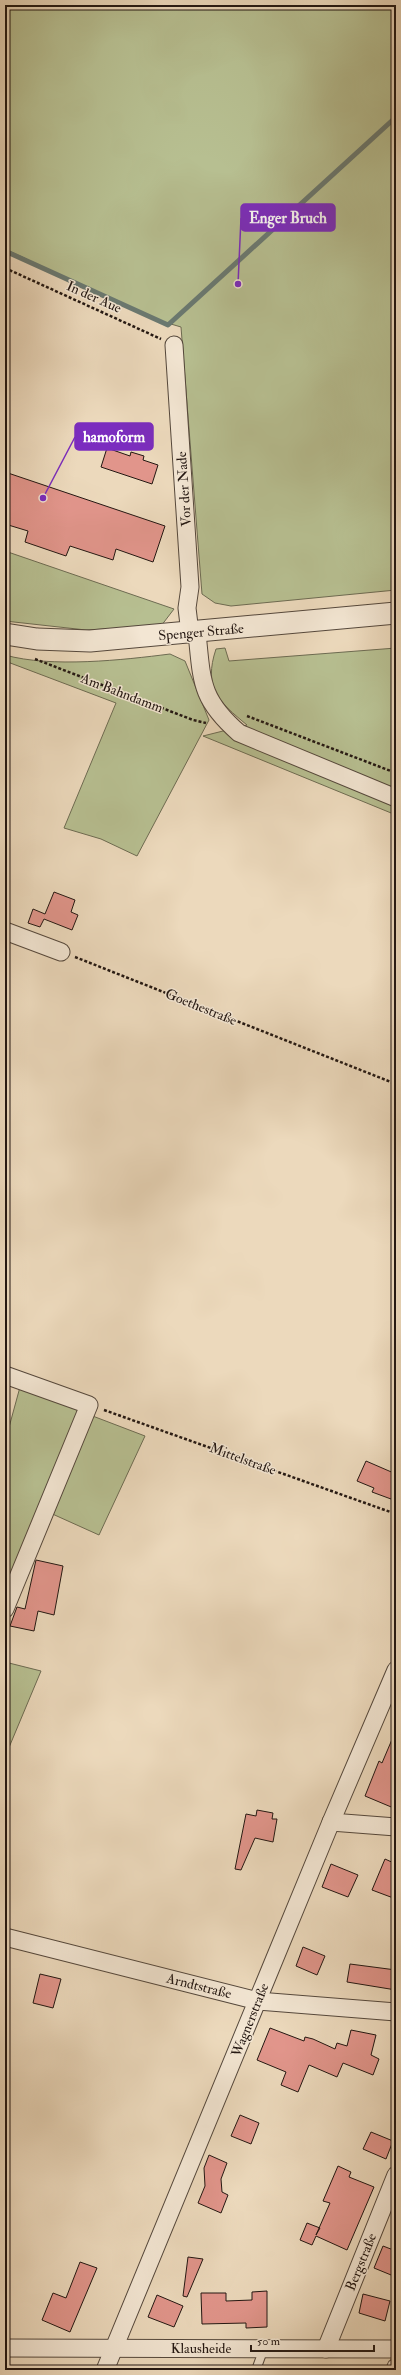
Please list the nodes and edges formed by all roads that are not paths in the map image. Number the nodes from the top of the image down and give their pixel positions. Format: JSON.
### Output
{"nodes":[{"id":1,"x":174,"y":345,"type":"road end"},
{"id":2,"x":396,"y":613,"type":"edge"},
{"id":3,"x":193,"y":633,"type":"junction"},
{"id":4,"x":5,"y":634,"type":"edge"},
{"id":5,"x":396,"y":798,"type":"edge"},
{"id":6,"x":5,"y":931,"type":"edge"},
{"id":7,"x":61,"y":952,"type":"road end"},
{"id":8,"x":5,"y":1375,"type":"edge"},
{"id":9,"x":5,"y":1609,"type":"edge"},
{"id":10,"x":396,"y":1670,"type":"edge"},
{"id":11,"x":331,"y":1822,"type":"junction"},
{"id":12,"x":396,"y":1827,"type":"edge"},
{"id":13,"x":5,"y":1937,"type":"edge"},
{"id":14,"x":258,"y":2001,"type":"junction"},
{"id":15,"x":396,"y":2012,"type":"edge"},
{"id":16,"x":396,"y":2175,"type":"edge"},
{"id":17,"x":5,"y":2348,"type":"edge"},
{"id":18,"x":114,"y":2348,"type":"junction"},
{"id":19,"x":264,"y":2348,"type":"junction"},
{"id":20,"x":326,"y":2349,"type":"junction"},
{"id":21,"x":396,"y":2350,"type":"edge"},
{"id":22,"x":396,"y":2367,"type":"edge"},
{"id":23,"x":105,"y":2370,"type":"edge"},
{"id":24,"x":256,"y":2370,"type":"edge"},
{"id":25,"x":395,"y":2370,"type":"edge"}],
"edges":[{"from":1,"to":3,"type":"street","name":"Vor der Nade"},
{"from":2,"to":3,"type":"street","name":"Spenger Straße"},
{"from":3,"to":4,"type":"street","name":"Spenger Straße"},
{"from":3,"to":5,"type":"street"},
{"from":6,"to":7,"type":"street"},
{"from":8,"to":9,"type":"street"},
{"from":10,"to":11,"type":"street","name":"Wagnerstraße"},
{"from":11,"to":12,"type":"street"},
{"from":11,"to":14,"type":"street","name":"Wagnerstraße"},
{"from":13,"to":14,"type":"street","name":"Arndtstraße"},
{"from":14,"to":15,"type":"street","name":"Arndtstraße"},
{"from":14,"to":18,"type":"street","name":"Wagnerstraße"},
{"from":16,"to":20,"type":"street","name":"Bergstraße"},
{"from":17,"to":18,"type":"street","name":"Klausheide"},
{"from":18,"to":19,"type":"street","name":"Klausheide"},
{"from":18,"to":23,"type":"street","name":"Wagnerstraße"},
{"from":19,"to":20,"type":"street","name":"Klausheide"},
{"from":19,"to":24,"type":"lane"},
{"from":20,"to":21,"type":"street","name":"Klausheide"},
{"from":22,"to":25,"type":"street"}]}
